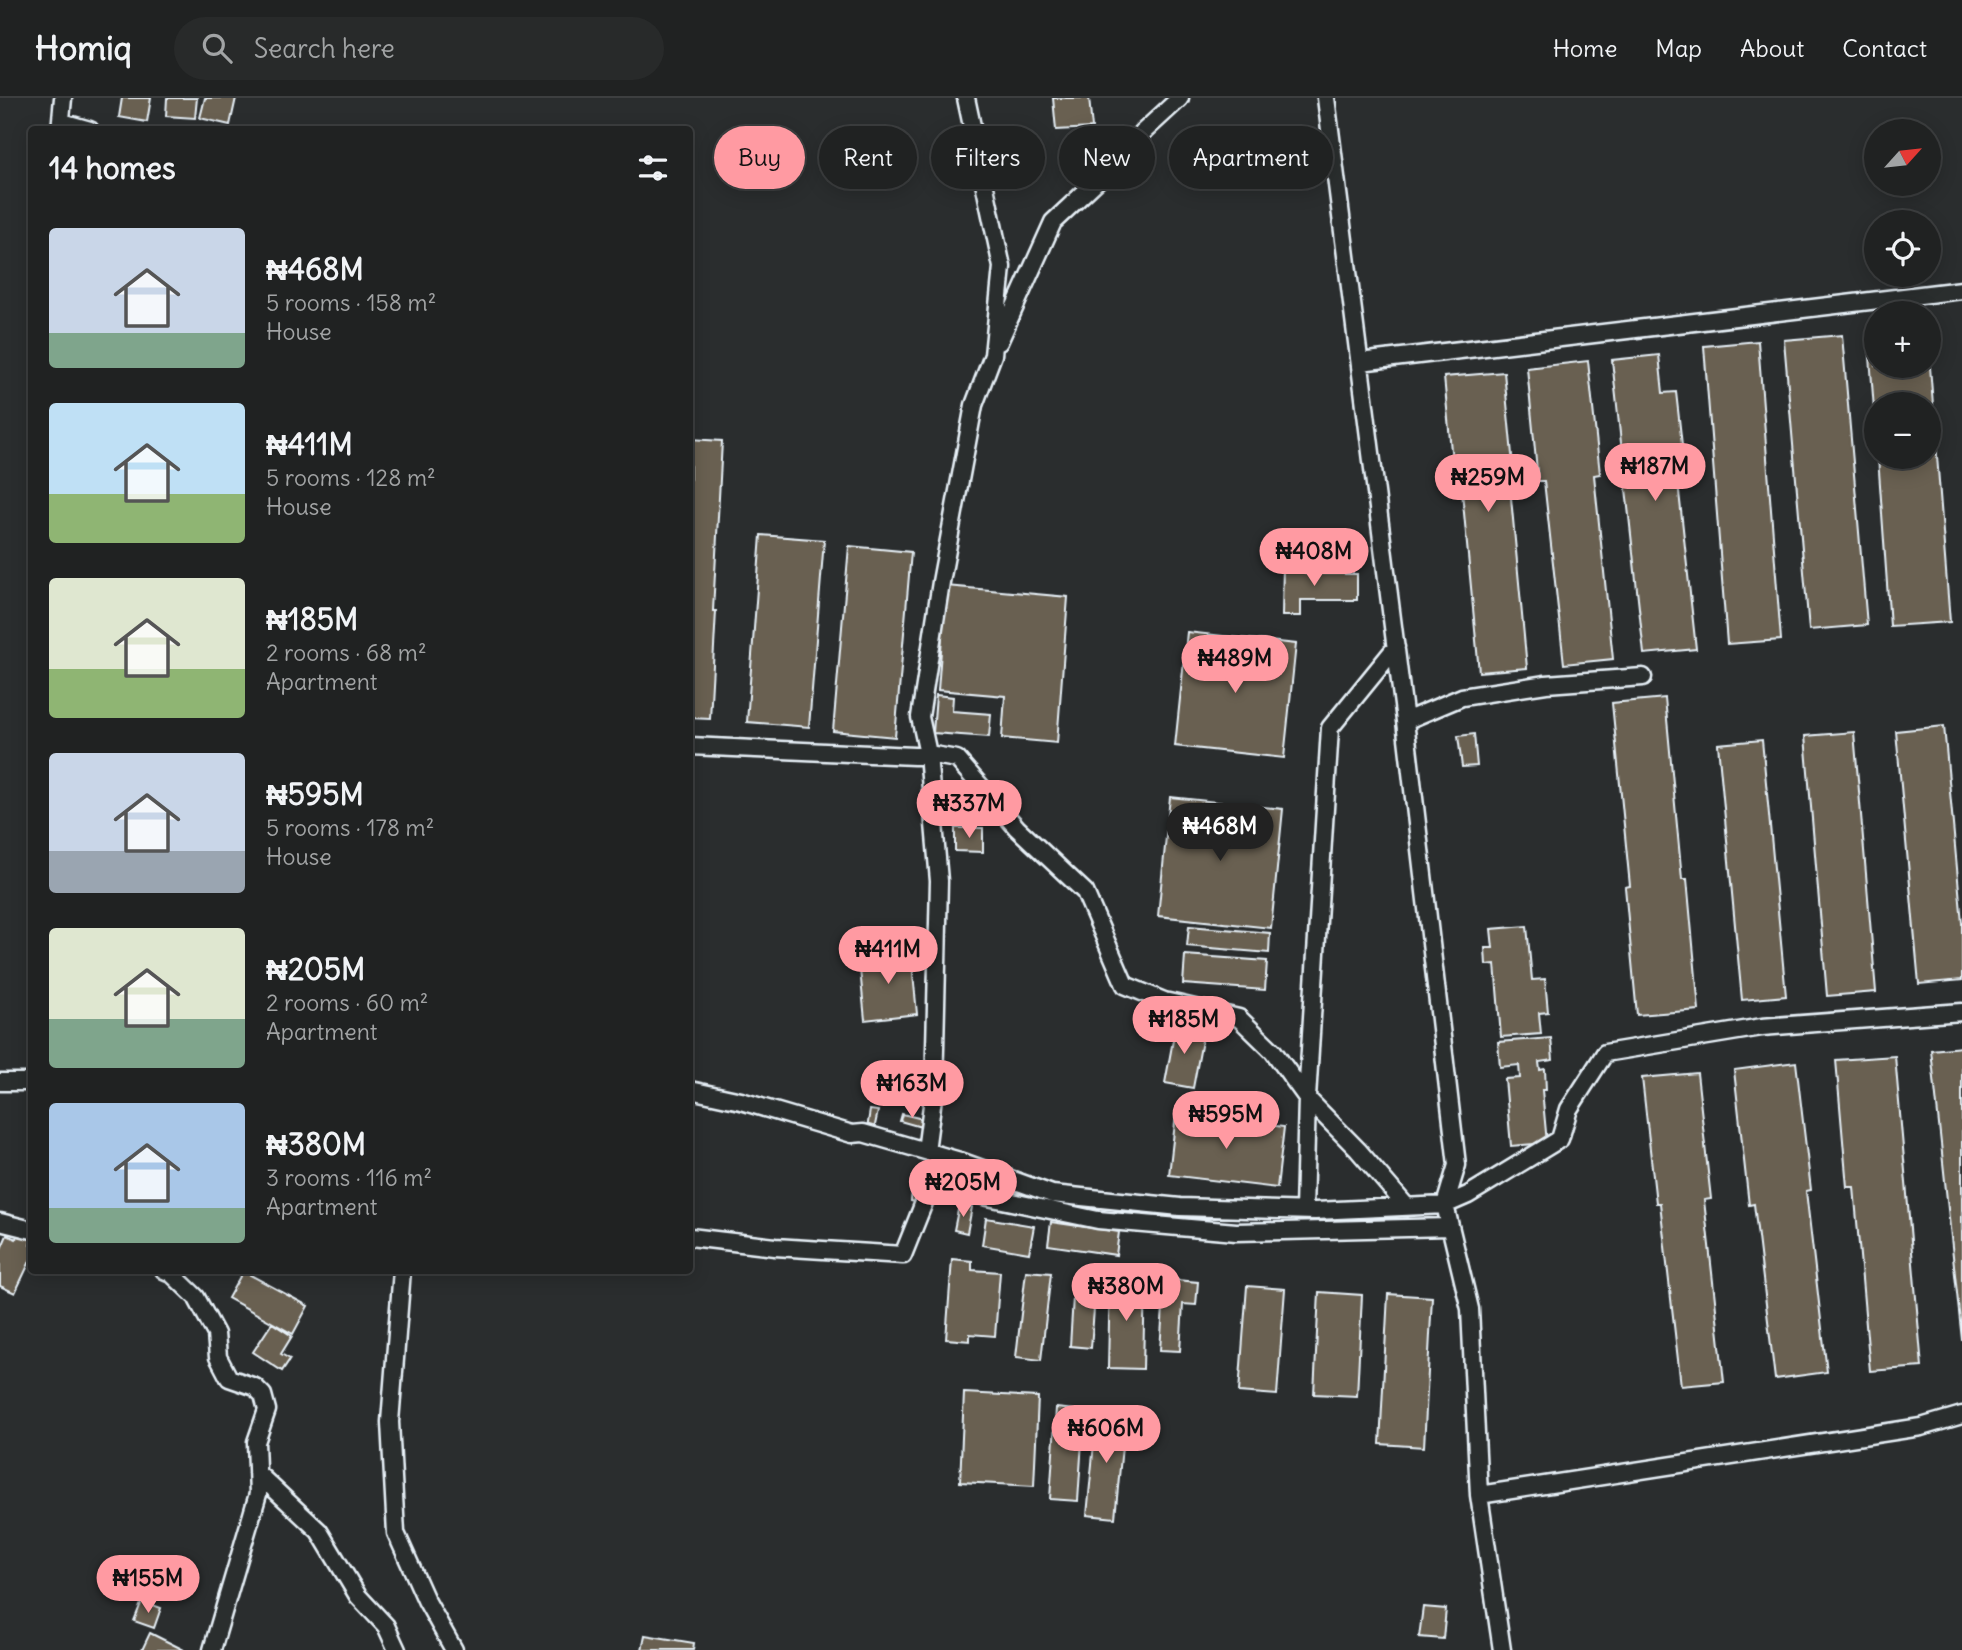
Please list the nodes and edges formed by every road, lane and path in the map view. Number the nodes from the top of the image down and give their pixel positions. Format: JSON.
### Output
{"nodes":[{"id":1,"x":63,"y":98,"type":"edge"},
{"id":2,"x":966,"y":98,"type":"edge"},
{"id":3,"x":1180,"y":98,"type":"edge"},
{"id":4,"x":1326,"y":98,"type":"edge"},
{"id":5,"x":61,"y":126,"type":"edge"},
{"id":6,"x":1962,"y":290,"type":"edge"},
{"id":7,"x":993,"y":355,"type":"junction"},
{"id":8,"x":1360,"y":362,"type":"junction"},
{"id":9,"x":1396,"y":647,"type":"junction"},
{"id":10,"x":1643,"y":677,"type":"dead end"},
{"id":11,"x":1405,"y":721,"type":"junction"},
{"id":12,"x":693,"y":746,"type":"edge"},
{"id":13,"x":928,"y":754,"type":"junction"},
{"id":14,"x":1962,"y":1012,"type":"edge"},
{"id":15,"x":0,"y":1082,"type":"edge"},
{"id":16,"x":28,"y":1082,"type":"edge"},
{"id":17,"x":693,"y":1091,"type":"edge"},
{"id":18,"x":1307,"y":1098,"type":"junction"},
{"id":19,"x":926,"y":1151,"type":"junction"},
{"id":20,"x":1445,"y":1205,"type":"junction"},
{"id":21,"x":1407,"y":1207,"type":"junction"},
{"id":22,"x":1304,"y":1211,"type":"junction"},
{"id":23,"x":0,"y":1222,"type":"edge"},
{"id":24,"x":1450,"y":1227,"type":"junction"},
{"id":25,"x":28,"y":1229,"type":"edge"},
{"id":26,"x":693,"y":1237,"type":"edge"},
{"id":27,"x":172,"y":1274,"type":"edge"},
{"id":28,"x":402,"y":1274,"type":"edge"},
{"id":29,"x":1962,"y":1415,"type":"edge"},
{"id":30,"x":257,"y":1473,"type":"junction"},
{"id":31,"x":1479,"y":1495,"type":"junction"},
{"id":32,"x":212,"y":1650,"type":"edge"},
{"id":33,"x":397,"y":1650,"type":"edge"},
{"id":34,"x":454,"y":1650,"type":"edge"},
{"id":35,"x":1502,"y":1650,"type":"edge"}],
"edges":[{"from":1,"to":5,"type":"street"},
{"from":2,"to":7,"type":"street"},
{"from":3,"to":7,"type":"street"},
{"from":4,"to":8,"type":"street"},
{"from":6,"to":8,"type":"street"},
{"from":7,"to":13,"type":"street"},
{"from":8,"to":9,"type":"street"},
{"from":9,"to":11,"type":"street"},
{"from":9,"to":18,"type":"street"},
{"from":10,"to":11,"type":"street"},
{"from":11,"to":20,"type":"street"},
{"from":12,"to":13,"type":"street"},
{"from":13,"to":18,"type":"street"},
{"from":13,"to":19,"type":"street"},
{"from":14,"to":20,"type":"street"},
{"from":15,"to":16,"type":"street"},
{"from":17,"to":19,"type":"street"},
{"from":18,"to":21,"type":"street"},
{"from":18,"to":22,"type":"street"},
{"from":19,"to":22,"type":"street"},
{"from":20,"to":21,"type":"street"},
{"from":20,"to":24,"type":"street"},
{"from":21,"to":22,"type":"street"},
{"from":23,"to":25,"type":"street"},
{"from":24,"to":26,"type":"street"},
{"from":24,"to":31,"type":"street"},
{"from":27,"to":30,"type":"street"},
{"from":28,"to":34,"type":"street"},
{"from":29,"to":31,"type":"street"},
{"from":30,"to":32,"type":"street"},
{"from":30,"to":33,"type":"street"},
{"from":31,"to":35,"type":"street"}]}
